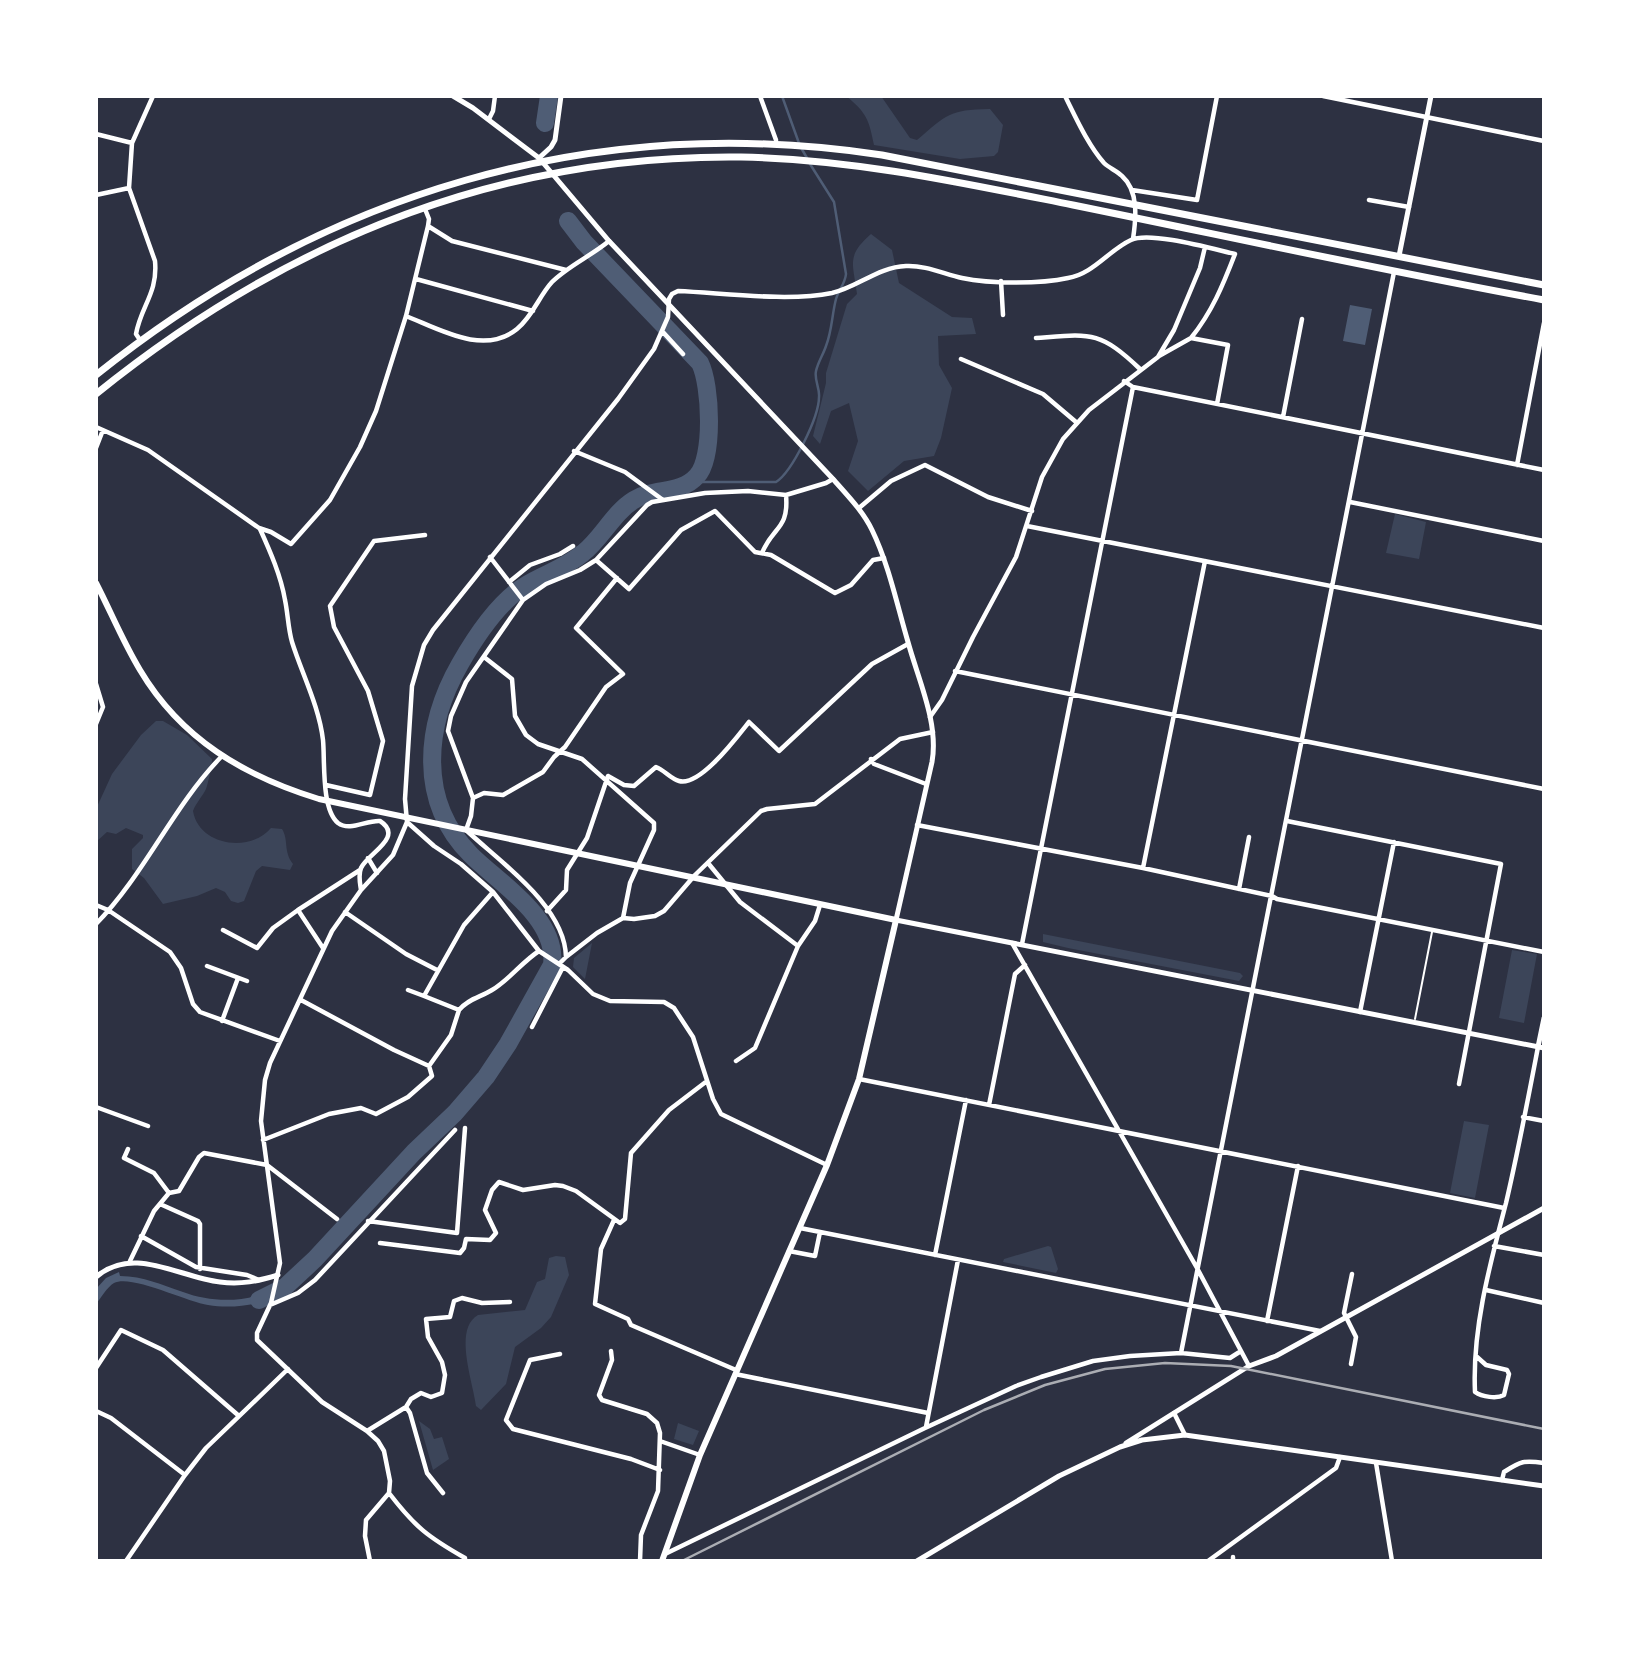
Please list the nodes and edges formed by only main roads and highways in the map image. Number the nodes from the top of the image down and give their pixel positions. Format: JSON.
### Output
{"nodes":[{"id":1,"x":1544,"y":285,"type":"edge"},
{"id":2,"x":1544,"y":300,"type":"edge"},
{"id":3,"x":96,"y":375,"type":"edge"},
{"id":4,"x":96,"y":394,"type":"edge"},
{"id":5,"x":96,"y":583,"type":"edge"},
{"id":6,"x":662,"y":1559,"type":"edge"}],
"edges":[{"from":1,"to":3,"type":"highway"},
{"from":2,"to":4,"type":"highway"},
{"from":5,"to":6,"type":"main road"}]}
